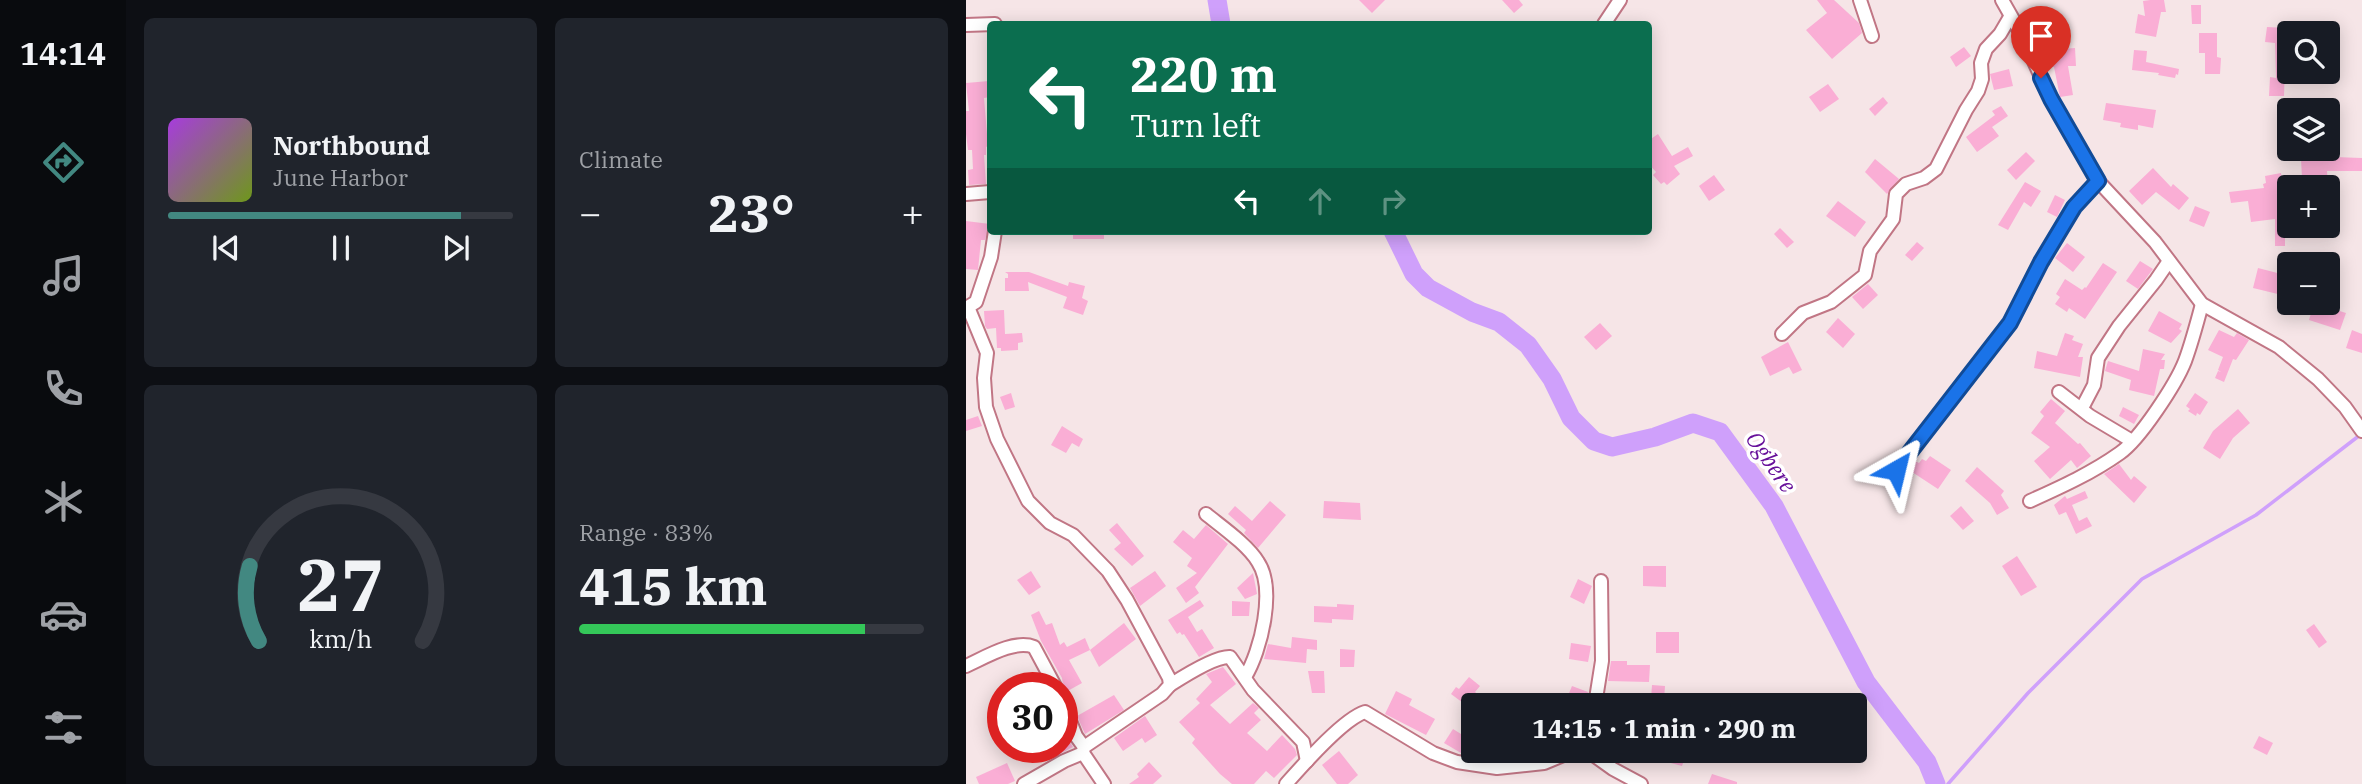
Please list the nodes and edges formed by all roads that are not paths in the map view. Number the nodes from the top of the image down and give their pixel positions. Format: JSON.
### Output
{"nodes":[{"id":1,"x":1620,"y":0,"type":"edge"},
{"id":2,"x":1860,"y":0,"type":"edge"},
{"id":3,"x":2002,"y":0,"type":"edge"},
{"id":4,"x":2010,"y":17,"type":"junction"},
{"id":5,"x":1606,"y":21,"type":"edge"},
{"id":6,"x":987,"y":24,"type":"edge"},
{"id":7,"x":966,"y":25,"type":"edge"},
{"id":8,"x":1872,"y":36,"type":"dead end"},
{"id":9,"x":2098,"y":181,"type":"junction"},
{"id":10,"x":987,"y":192,"type":"edge"},
{"id":11,"x":966,"y":194,"type":"edge"},
{"id":12,"x":994,"y":235,"type":"edge"},
{"id":13,"x":2169,"y":261,"type":"junction"},
{"id":14,"x":2202,"y":304,"type":"junction"},
{"id":15,"x":967,"y":307,"type":"edge"},
{"id":16,"x":1783,"y":334,"type":"dead end"},
{"id":17,"x":2059,"y":391,"type":"dead end"},
{"id":18,"x":2082,"y":408,"type":"junction"},
{"id":19,"x":2362,"y":431,"type":"edge"},
{"id":20,"x":2132,"y":441,"type":"junction"},
{"id":21,"x":1896,"y":470,"type":"dead end"},
{"id":22,"x":2030,"y":501,"type":"dead end"},
{"id":23,"x":1206,"y":514,"type":"dead end"},
{"id":24,"x":1601,"y":581,"type":"dead end"},
{"id":25,"x":966,"y":666,"type":"edge"},
{"id":26,"x":1047,"y":672,"type":"edge"},
{"id":27,"x":1245,"y":677,"type":"junction"},
{"id":28,"x":1170,"y":685,"type":"junction"},
{"id":29,"x":1597,"y":693,"type":"edge"},
{"id":30,"x":1078,"y":740,"type":"edge"},
{"id":31,"x":1083,"y":750,"type":"junction"},
{"id":32,"x":1307,"y":761,"type":"junction"},
{"id":33,"x":1461,"y":763,"type":"edge"},
{"id":34,"x":1464,"y":763,"type":"edge"},
{"id":35,"x":1544,"y":763,"type":"edge"},
{"id":36,"x":1605,"y":763,"type":"edge"},
{"id":37,"x":1024,"y":784,"type":"edge"},
{"id":38,"x":1104,"y":784,"type":"edge"},
{"id":39,"x":1286,"y":784,"type":"edge"},
{"id":40,"x":1641,"y":784,"type":"edge"}],
"edges":[{"from":1,"to":5,"type":"street"},
{"from":2,"to":8,"type":"street"},
{"from":3,"to":4,"type":"street"},
{"from":4,"to":9,"type":"street"},
{"from":4,"to":16,"type":"street"},
{"from":6,"to":7,"type":"street"},
{"from":9,"to":13,"type":"street"},
{"from":9,"to":21,"type":"street"},
{"from":10,"to":11,"type":"street"},
{"from":12,"to":15,"type":"street"},
{"from":13,"to":14,"type":"street"},
{"from":13,"to":18,"type":"street"},
{"from":14,"to":19,"type":"street"},
{"from":14,"to":20,"type":"street"},
{"from":15,"to":28,"type":"street"},
{"from":17,"to":18,"type":"street"},
{"from":18,"to":20,"type":"street"},
{"from":20,"to":22,"type":"street"},
{"from":23,"to":27,"type":"street"},
{"from":24,"to":29,"type":"street"},
{"from":25,"to":26,"type":"street"},
{"from":27,"to":28,"type":"street"},
{"from":27,"to":32,"type":"street"},
{"from":28,"to":31,"type":"street"},
{"from":30,"to":31,"type":"street"},
{"from":31,"to":37,"type":"street"},
{"from":31,"to":38,"type":"street"},
{"from":32,"to":33,"type":"street"},
{"from":32,"to":39,"type":"street"},
{"from":34,"to":35,"type":"street"},
{"from":36,"to":40,"type":"street"}]}
